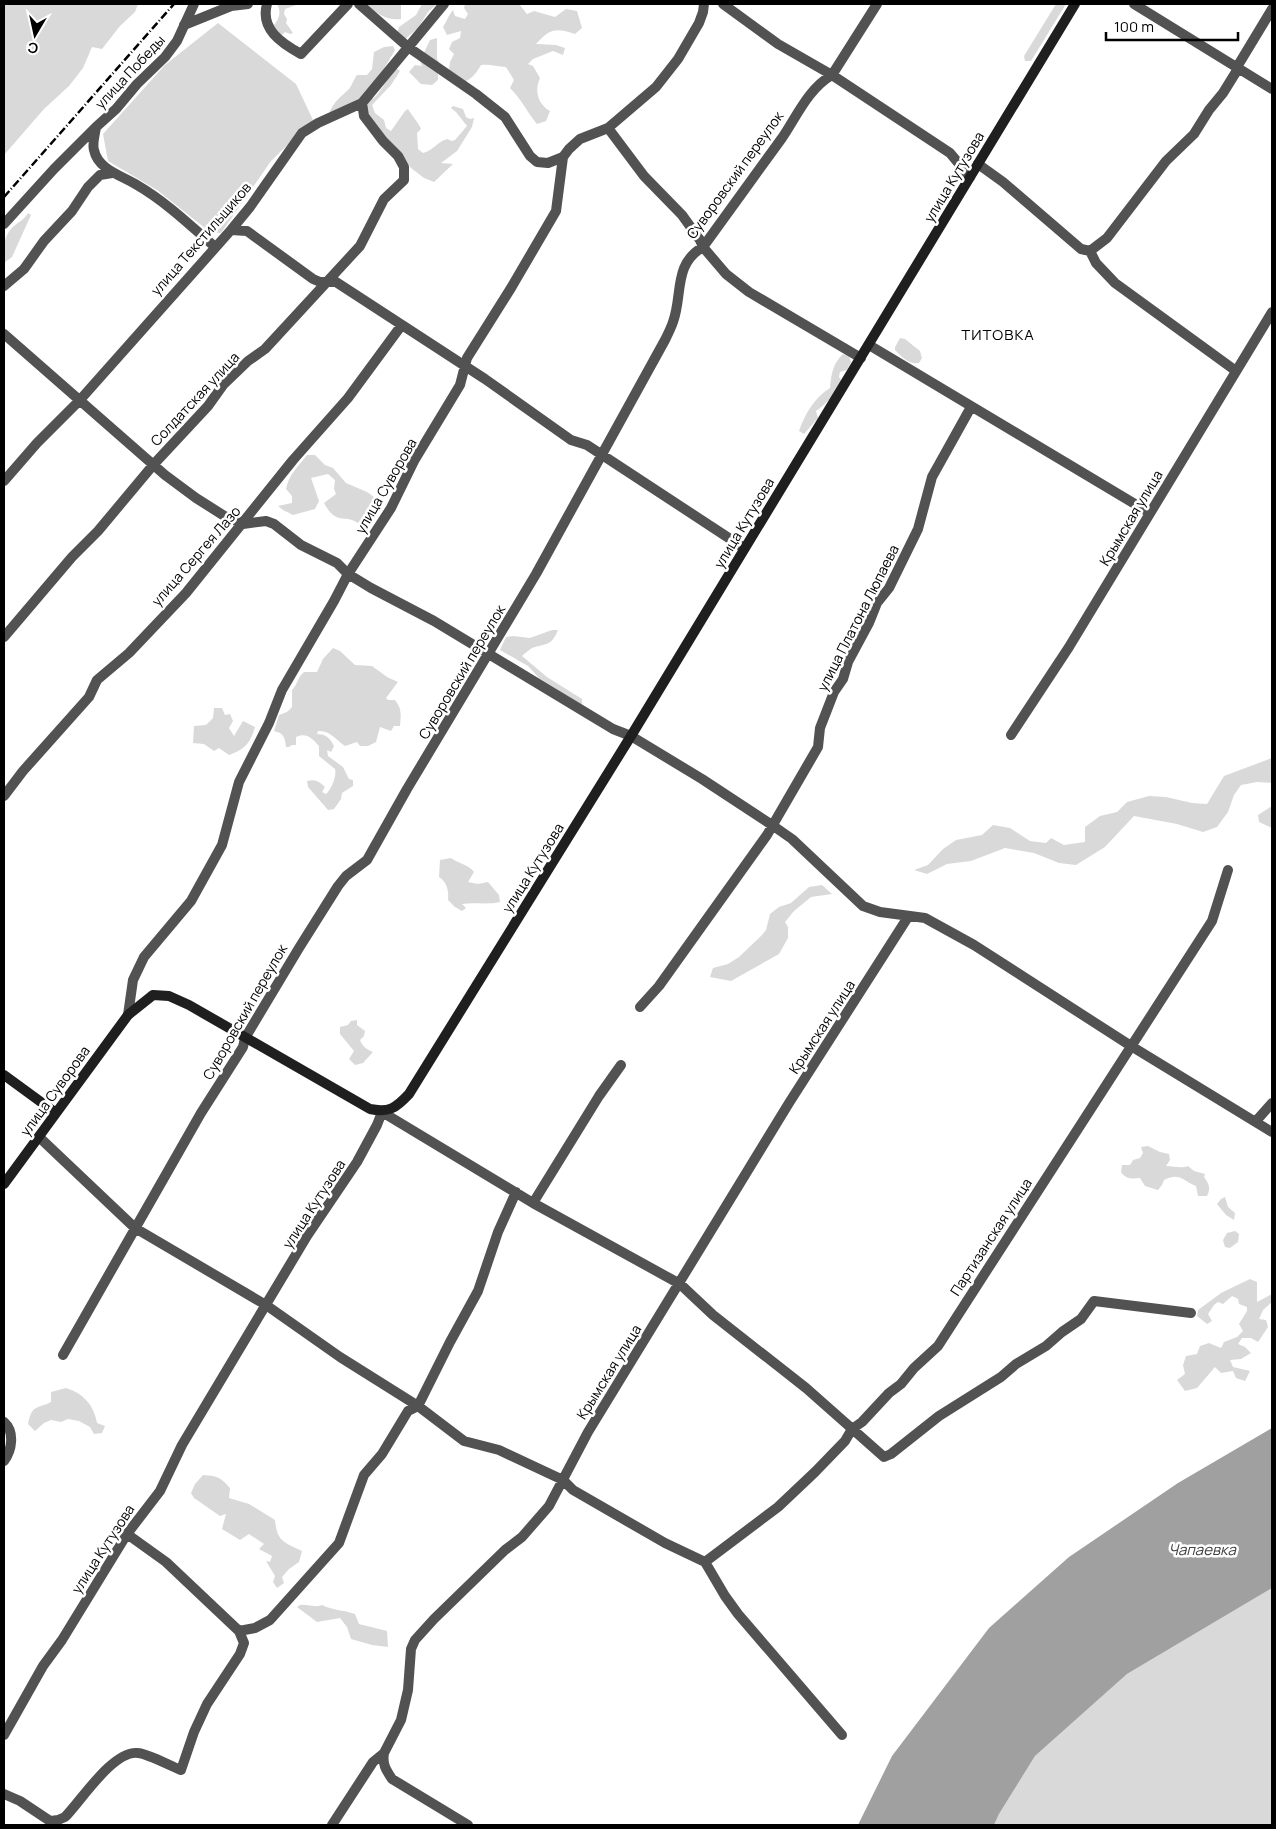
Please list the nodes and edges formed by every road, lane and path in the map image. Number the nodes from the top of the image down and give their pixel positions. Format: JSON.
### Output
{"nodes":[{"id":1,"x":194,"y":4,"type":"edge"},
{"id":2,"x":248,"y":4,"type":"edge"},
{"id":3,"x":267,"y":4,"type":"edge"},
{"id":4,"x":348,"y":4,"type":"edge"},
{"id":5,"x":359,"y":4,"type":"edge"},
{"id":6,"x":444,"y":4,"type":"edge"},
{"id":7,"x":704,"y":4,"type":"edge"},
{"id":8,"x":723,"y":4,"type":"edge"},
{"id":9,"x":877,"y":4,"type":"edge"},
{"id":10,"x":1075,"y":4,"type":"edge"},
{"id":11,"x":1134,"y":4,"type":"edge"},
{"id":12,"x":1272,"y":9,"type":"edge"},
{"id":13,"x":184,"y":25,"type":"junction"},
{"id":14,"x":408,"y":48,"type":"junction"},
{"id":15,"x":1237,"y":66,"type":"junction"},
{"id":16,"x":832,"y":76,"type":"junction"},
{"id":17,"x":1272,"y":89,"type":"edge"},
{"id":18,"x":362,"y":103,"type":"junction"},
{"id":19,"x":96,"y":127,"type":"junction"},
{"id":20,"x":608,"y":128,"type":"junction"},
{"id":21,"x":563,"y":157,"type":"junction"},
{"id":22,"x":978,"y":164,"type":"junction"},
{"id":23,"x":112,"y":173,"type":"junction"},
{"id":24,"x":970,"y":177,"type":"junction"},
{"id":25,"x":4,"y":224,"type":"edge"},
{"id":26,"x":231,"y":230,"type":"junction"},
{"id":27,"x":216,"y":247,"type":"junction"},
{"id":28,"x":703,"y":247,"type":"junction"},
{"id":29,"x":1090,"y":251,"type":"junction"},
{"id":30,"x":328,"y":282,"type":"junction"},
{"id":31,"x":4,"y":286,"type":"edge"},
{"id":32,"x":1272,"y":312,"type":"edge"},
{"id":33,"x":401,"y":326,"type":"junction"},
{"id":34,"x":4,"y":334,"type":"edge"},
{"id":35,"x":869,"y":345,"type":"junction"},
{"id":36,"x":861,"y":358,"type":"junction"},
{"id":37,"x":464,"y":366,"type":"junction"},
{"id":38,"x":1236,"y":371,"type":"junction"},
{"id":39,"x":79,"y":401,"type":"junction"},
{"id":40,"x":971,"y":407,"type":"junction"},
{"id":41,"x":601,"y":454,"type":"junction"},
{"id":42,"x":154,"y":464,"type":"junction"},
{"id":43,"x":4,"y":481,"type":"edge"},
{"id":44,"x":1150,"y":513,"type":"junction"},
{"id":45,"x":243,"y":524,"type":"junction"},
{"id":46,"x":744,"y":548,"type":"junction"},
{"id":47,"x":348,"y":574,"type":"junction"},
{"id":48,"x":4,"y":637,"type":"edge"},
{"id":49,"x":489,"y":654,"type":"junction"},
{"id":50,"x":630,"y":736,"type":"junction"},
{"id":51,"x":1011,"y":736,"type":"dead end"},
{"id":52,"x":4,"y":796,"type":"edge"},
{"id":53,"x":772,"y":824,"type":"junction"},
{"id":54,"x":1228,"y":870,"type":"dead end"},
{"id":55,"x":908,"y":917,"type":"junction"},
{"id":56,"x":640,"y":1007,"type":"dead end"},
{"id":57,"x":128,"y":1015,"type":"junction"},
{"id":58,"x":245,"y":1038,"type":"junction"},
{"id":59,"x":1131,"y":1046,"type":"junction"},
{"id":60,"x":621,"y":1065,"type":"dead end"},
{"id":61,"x":4,"y":1075,"type":"edge"},
{"id":62,"x":1272,"y":1103,"type":"edge"},
{"id":63,"x":382,"y":1112,"type":"junction"},
{"id":64,"x":56,"y":1113,"type":"junction"},
{"id":65,"x":1256,"y":1121,"type":"junction"},
{"id":66,"x":1272,"y":1132,"type":"edge"},
{"id":67,"x":39,"y":1137,"type":"junction"},
{"id":68,"x":4,"y":1184,"type":"edge"},
{"id":69,"x":516,"y":1192,"type":"junction"},
{"id":70,"x":533,"y":1202,"type":"junction"},
{"id":71,"x":135,"y":1228,"type":"junction"},
{"id":72,"x":680,"y":1284,"type":"junction"},
{"id":73,"x":266,"y":1306,"type":"junction"},
{"id":74,"x":1191,"y":1313,"type":"dead end"},
{"id":75,"x":63,"y":1355,"type":"dead end"},
{"id":76,"x":418,"y":1406,"type":"junction"},
{"id":77,"x":4,"y":1422,"type":"edge"},
{"id":78,"x":852,"y":1429,"type":"junction"},
{"id":79,"x":7,"y":1457,"type":"edge"},
{"id":80,"x":563,"y":1480,"type":"junction"},
{"id":81,"x":126,"y":1534,"type":"junction"},
{"id":82,"x":705,"y":1562,"type":"junction"},
{"id":83,"x":239,"y":1631,"type":"junction"},
{"id":84,"x":4,"y":1735,"type":"edge"},
{"id":85,"x":842,"y":1735,"type":"dead end"},
{"id":86,"x":384,"y":1753,"type":"junction"},
{"id":87,"x":4,"y":1794,"type":"edge"},
{"id":88,"x":54,"y":1823,"type":"edge"},
{"id":89,"x":332,"y":1825,"type":"edge"},
{"id":90,"x":468,"y":1825,"type":"edge"}],
"edges":[{"from":1,"to":13,"type":"street","name":"улица Победы"},
{"from":2,"to":13,"type":"street"},
{"from":3,"to":4,"type":"street"},
{"from":5,"to":14,"type":"street"},
{"from":6,"to":14,"type":"street","name":"улица Текстильщиков"},
{"from":7,"to":20,"type":"street"},
{"from":8,"to":16,"type":"street"},
{"from":9,"to":16,"type":"street","name":"Суворовский переулок"},
{"from":10,"to":22,"type":"street","name":"улица Кутузова"},
{"from":11,"to":15,"type":"street"},
{"from":12,"to":15,"type":"street"},
{"from":13,"to":19,"type":"street","name":"улица Победы"},
{"from":14,"to":18,"type":"street","name":"улица Текстильщиков"},
{"from":14,"to":21,"type":"street"},
{"from":15,"to":17,"type":"street"},
{"from":15,"to":29,"type":"street"},
{"from":16,"to":24,"type":"street"},
{"from":16,"to":28,"type":"street","name":"Суворовский переулок"},
{"from":18,"to":26,"type":"street","name":"улица Текстильщиков"},
{"from":18,"to":30,"type":"street","name":"Солдатская улица"},
{"from":19,"to":23,"type":"street","name":"улица Победы"},
{"from":19,"to":25,"type":"street"},
{"from":20,"to":21,"type":"street"},
{"from":20,"to":28,"type":"street"},
{"from":21,"to":37,"type":"street","name":"улица Суворова"},
{"from":22,"to":24,"type":"street","name":"улица Кутузова"},
{"from":22,"to":29,"type":"street"},
{"from":23,"to":27,"type":"street"},
{"from":23,"to":31,"type":"street"},
{"from":24,"to":35,"type":"street","name":"улица Кутузова"},
{"from":26,"to":27,"type":"street","name":"улица Текстильщиков"},
{"from":26,"to":30,"type":"street"},
{"from":27,"to":39,"type":"street","name":"улица Текстильщиков"},
{"from":28,"to":36,"type":"street"},
{"from":28,"to":41,"type":"street","name":"Суворовский переулок"},
{"from":29,"to":38,"type":"street"},
{"from":30,"to":33,"type":"street"},
{"from":30,"to":42,"type":"street","name":"Солдатская улица"},
{"from":32,"to":38,"type":"street","name":"Крымская улица"},
{"from":33,"to":37,"type":"street"},
{"from":33,"to":45,"type":"street","name":"улица Сергея Лазо"},
{"from":34,"to":39,"type":"street"},
{"from":35,"to":36,"type":"street","name":"улица Кутузова"},
{"from":35,"to":40,"type":"street"},
{"from":36,"to":46,"type":"street","name":"улица Кутузова"},
{"from":37,"to":41,"type":"street"},
{"from":37,"to":47,"type":"street","name":"улица Суворова"},
{"from":38,"to":44,"type":"street","name":"Крымская улица"},
{"from":39,"to":42,"type":"street"},
{"from":39,"to":43,"type":"street","name":"улица Текстильщиков"},
{"from":40,"to":44,"type":"street"},
{"from":40,"to":53,"type":"street","name":"улица Платона Люпаева"},
{"from":41,"to":46,"type":"street"},
{"from":41,"to":49,"type":"street","name":"Суворовский переулок"},
{"from":42,"to":45,"type":"street"},
{"from":42,"to":48,"type":"street","name":"Солдатская улица"},
{"from":44,"to":51,"type":"street","name":"Крымская улица"},
{"from":45,"to":47,"type":"street"},
{"from":45,"to":52,"type":"street","name":"улица Сергея Лазо"},
{"from":46,"to":50,"type":"street","name":"улица Кутузова"},
{"from":47,"to":49,"type":"street"},
{"from":47,"to":57,"type":"street","name":"улица Суворова"},
{"from":49,"to":50,"type":"street"},
{"from":49,"to":58,"type":"street","name":"Суворовский переулок"},
{"from":50,"to":53,"type":"street"},
{"from":50,"to":63,"type":"street","name":"улица Кутузова"},
{"from":53,"to":55,"type":"street"},
{"from":53,"to":56,"type":"street","name":"улица Платона Люпаева"},
{"from":54,"to":59,"type":"street","name":"Партизанская улица"},
{"from":55,"to":59,"type":"street"},
{"from":55,"to":72,"type":"street","name":"Крымская улица"},
{"from":57,"to":58,"type":"street","name":"улица Суворова"},
{"from":57,"to":64,"type":"street","name":"улица Суворова"},
{"from":58,"to":63,"type":"street"},
{"from":58,"to":71,"type":"street","name":"Суворовский переулок"},
{"from":59,"to":65,"type":"street"},
{"from":59,"to":78,"type":"street","name":"Партизанская улица"},
{"from":60,"to":70,"type":"street"},
{"from":61,"to":64,"type":"street"},
{"from":62,"to":65,"type":"street"},
{"from":63,"to":69,"type":"street"},
{"from":63,"to":73,"type":"street","name":"улица Кутузова"},
{"from":64,"to":67,"type":"street","name":"улица Суворова"},
{"from":65,"to":66,"type":"street"},
{"from":67,"to":68,"type":"street","name":"улица Суворова"},
{"from":67,"to":71,"type":"street"},
{"from":69,"to":70,"type":"street"},
{"from":69,"to":76,"type":"street"},
{"from":70,"to":72,"type":"street"},
{"from":71,"to":73,"type":"street"},
{"from":71,"to":75,"type":"street","name":"Суворовский переулок"},
{"from":72,"to":78,"type":"street"},
{"from":72,"to":80,"type":"street","name":"Крымская улица"},
{"from":73,"to":76,"type":"street"},
{"from":73,"to":81,"type":"street","name":"улица Кутузова"},
{"from":74,"to":78,"type":"street"},
{"from":76,"to":80,"type":"street"},
{"from":76,"to":83,"type":"street"},
{"from":77,"to":79,"type":"street"},
{"from":78,"to":82,"type":"street","name":"Партизанская улица"},
{"from":80,"to":82,"type":"street"},
{"from":80,"to":86,"type":"street","name":"Крымская улица"},
{"from":81,"to":83,"type":"street"},
{"from":81,"to":84,"type":"street","name":"улица Кутузова"},
{"from":82,"to":85,"type":"street"},
{"from":83,"to":88,"type":"street"},
{"from":86,"to":89,"type":"street","name":"Крымская улица"},
{"from":86,"to":90,"type":"street"},
{"from":87,"to":88,"type":"street"}]}
